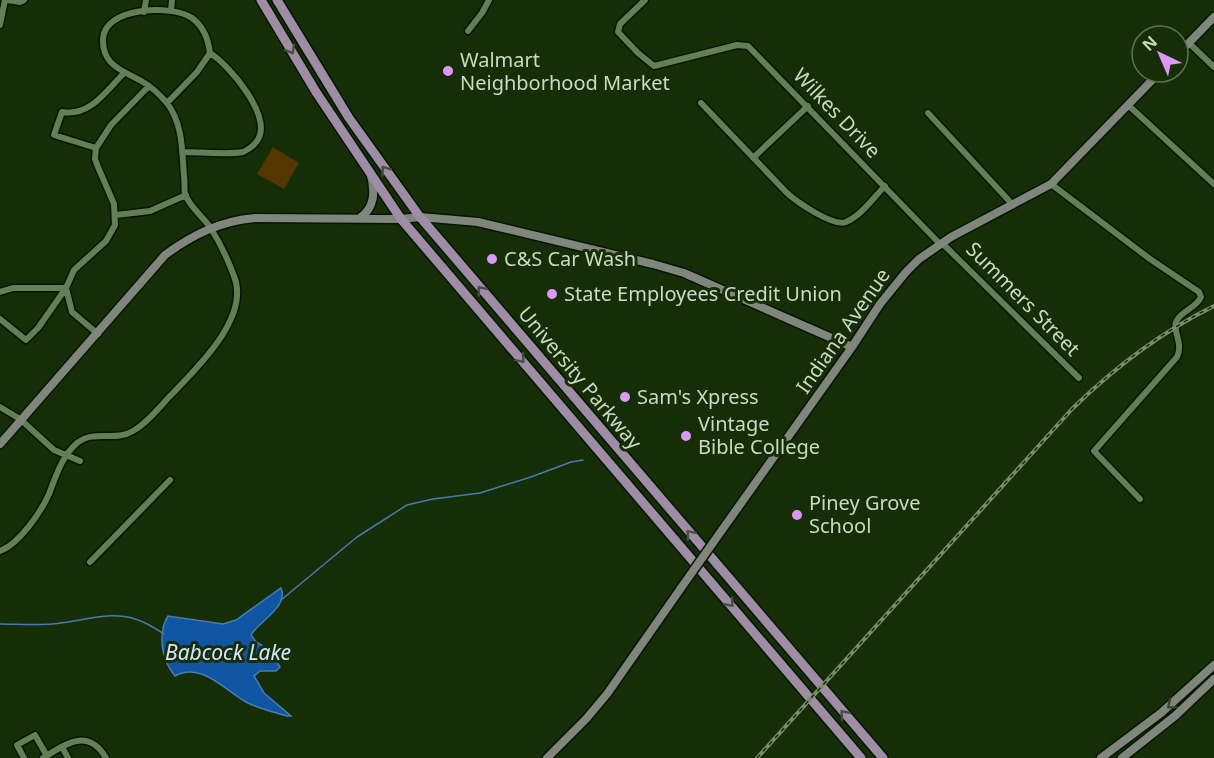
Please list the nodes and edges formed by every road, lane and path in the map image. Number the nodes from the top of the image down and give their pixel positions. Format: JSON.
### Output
{"nodes":[{"id":1,"x":6,"y":0,"type":"edge"},
{"id":2,"x":24,"y":0,"type":"edge"},
{"id":3,"x":147,"y":0,"type":"edge"},
{"id":4,"x":172,"y":0,"type":"edge"},
{"id":5,"x":261,"y":0,"type":"edge"},
{"id":6,"x":278,"y":0,"type":"edge"},
{"id":7,"x":489,"y":0,"type":"edge"},
{"id":8,"x":645,"y":0,"type":"edge"},
{"id":9,"x":171,"y":11,"type":"junction"},
{"id":10,"x":144,"y":12,"type":"junction"},
{"id":11,"x":1214,"y":17,"type":"edge"},
{"id":12,"x":0,"y":25,"type":"edge"},
{"id":13,"x":468,"y":31,"type":"dead end"},
{"id":14,"x":1190,"y":42,"type":"edge"},
{"id":15,"x":1190,"y":44,"type":"edge"},
{"id":16,"x":210,"y":53,"type":"junction"},
{"id":17,"x":1214,"y":67,"type":"edge"},
{"id":18,"x":124,"y":73,"type":"junction"},
{"id":19,"x":1148,"y":84,"type":"edge"},
{"id":20,"x":149,"y":86,"type":"junction"},
{"id":21,"x":167,"y":103,"type":"junction"},
{"id":22,"x":701,"y":103,"type":"dead end"},
{"id":23,"x":1128,"y":105,"type":"junction"},
{"id":24,"x":808,"y":106,"type":"junction"},
{"id":25,"x":928,"y":113,"type":"dead end"},
{"id":26,"x":96,"y":148,"type":"junction"},
{"id":27,"x":182,"y":152,"type":"junction"},
{"id":28,"x":753,"y":158,"type":"junction"},
{"id":29,"x":371,"y":174,"type":"junction"},
{"id":30,"x":1051,"y":184,"type":"junction"},
{"id":31,"x":1214,"y":184,"type":"edge"},
{"id":32,"x":885,"y":186,"type":"junction"},
{"id":33,"x":186,"y":195,"type":"junction"},
{"id":34,"x":1013,"y":205,"type":"junction"},
{"id":35,"x":116,"y":215,"type":"junction"},
{"id":36,"x":420,"y":217,"type":"junction"},
{"id":37,"x":360,"y":218,"type":"junction"},
{"id":38,"x":401,"y":219,"type":"junction"},
{"id":39,"x":211,"y":228,"type":"junction"},
{"id":40,"x":941,"y":243,"type":"junction"},
{"id":41,"x":66,"y":288,"type":"junction"},
{"id":42,"x":0,"y":292,"type":"edge"},
{"id":43,"x":0,"y":319,"type":"edge"},
{"id":44,"x":98,"y":334,"type":"junction"},
{"id":45,"x":852,"y":347,"type":"junction"},
{"id":46,"x":1079,"y":378,"type":"dead end"},
{"id":47,"x":0,"y":407,"type":"edge"},
{"id":48,"x":20,"y":419,"type":"junction"},
{"id":49,"x":0,"y":444,"type":"edge"},
{"id":50,"x":67,"y":456,"type":"junction"},
{"id":51,"x":80,"y":461,"type":"dead end"},
{"id":52,"x":170,"y":480,"type":"dead end"},
{"id":53,"x":1140,"y":499,"type":"dead end"},
{"id":54,"x":0,"y":551,"type":"edge"},
{"id":55,"x":90,"y":562,"type":"dead end"},
{"id":56,"x":1214,"y":665,"type":"edge"},
{"id":57,"x":1214,"y":679,"type":"edge"},
{"id":58,"x":62,"y":747,"type":"junction"},
{"id":59,"x":45,"y":757,"type":"edge"},
{"id":60,"x":24,"y":758,"type":"edge"},
{"id":61,"x":68,"y":758,"type":"edge"},
{"id":62,"x":106,"y":758,"type":"edge"},
{"id":63,"x":547,"y":758,"type":"edge"},
{"id":64,"x":861,"y":758,"type":"edge"},
{"id":65,"x":883,"y":758,"type":"edge"},
{"id":66,"x":1101,"y":758,"type":"edge"},
{"id":67,"x":1122,"y":758,"type":"edge"}],
"edges":[{"from":1,"to":2,"type":"street"},
{"from":1,"to":12,"type":"street"},
{"from":3,"to":10,"type":"street"},
{"from":4,"to":9,"type":"street"},
{"from":5,"to":29,"type":"main road","name":"University Parkway","one_way":true},
{"from":36,"to":6,"type":"main road","name":"University Parkway","one_way":true},
{"from":7,"to":13,"type":"street"},
{"from":8,"to":24,"type":"street","name":"Wilkes Drive"},
{"from":9,"to":10,"type":"street"},
{"from":9,"to":16,"type":"street"},
{"from":10,"to":18,"type":"street"},
{"from":11,"to":14,"type":"main road"},
{"from":15,"to":17,"type":"street"},
{"from":16,"to":21,"type":"street"},
{"from":16,"to":27,"type":"street"},
{"from":18,"to":20,"type":"street"},
{"from":18,"to":26,"type":"street"},
{"from":19,"to":23,"type":"main road","name":"Indiana Avenue"},
{"from":20,"to":21,"type":"street"},
{"from":20,"to":26,"type":"street"},
{"from":21,"to":27,"type":"street"},
{"from":22,"to":28,"type":"street"},
{"from":23,"to":30,"type":"main road","name":"Indiana Avenue"},
{"from":23,"to":31,"type":"street"},
{"from":24,"to":28,"type":"street"},
{"from":24,"to":32,"type":"street","name":"Wilkes Drive"},
{"from":25,"to":34,"type":"street"},
{"from":26,"to":35,"type":"street"},
{"from":27,"to":33,"type":"street"},
{"from":28,"to":32,"type":"street"},
{"from":29,"to":37,"type":"main road"},
{"from":29,"to":38,"type":"main road","name":"University Parkway"},
{"from":30,"to":34,"type":"main road","name":"Indiana Avenue"},
{"from":30,"to":53,"type":"street"},
{"from":32,"to":40,"type":"street","name":"Wilkes Drive"},
{"from":33,"to":35,"type":"street"},
{"from":33,"to":39,"type":"street"},
{"from":34,"to":40,"type":"main road","name":"Indiana Avenue"},
{"from":35,"to":41,"type":"street"},
{"from":36,"to":38,"type":"main road"},
{"from":36,"to":45,"type":"main road"},
{"from":65,"to":36,"type":"main road","name":"University Parkway","one_way":true},
{"from":37,"to":38,"type":"main road"},
{"from":37,"to":39,"type":"main road"},
{"from":38,"to":64,"type":"main road","name":"University Parkway","one_way":true},
{"from":39,"to":44,"type":"main road"},
{"from":39,"to":50,"type":"street"},
{"from":40,"to":45,"type":"main road","name":"Indiana Avenue"},
{"from":40,"to":46,"type":"street","name":"Summers Street"},
{"from":41,"to":42,"type":"street"},
{"from":41,"to":43,"type":"street"},
{"from":41,"to":44,"type":"street"},
{"from":44,"to":48,"type":"main road"},
{"from":45,"to":63,"type":"main road","name":"Indiana Avenue","bridge":true},
{"from":47,"to":48,"type":"street"},
{"from":48,"to":49,"type":"main road"},
{"from":48,"to":50,"type":"street"},
{"from":50,"to":51,"type":"street"},
{"from":50,"to":54,"type":"street"},
{"from":52,"to":55,"type":"street"},
{"from":56,"to":66,"type":"main road","one_way":true},
{"from":57,"to":67,"type":"main road"},
{"from":58,"to":59,"type":"street"},
{"from":58,"to":61,"type":"street"},
{"from":58,"to":62,"type":"street"},
{"from":59,"to":60,"type":"street"}]}
